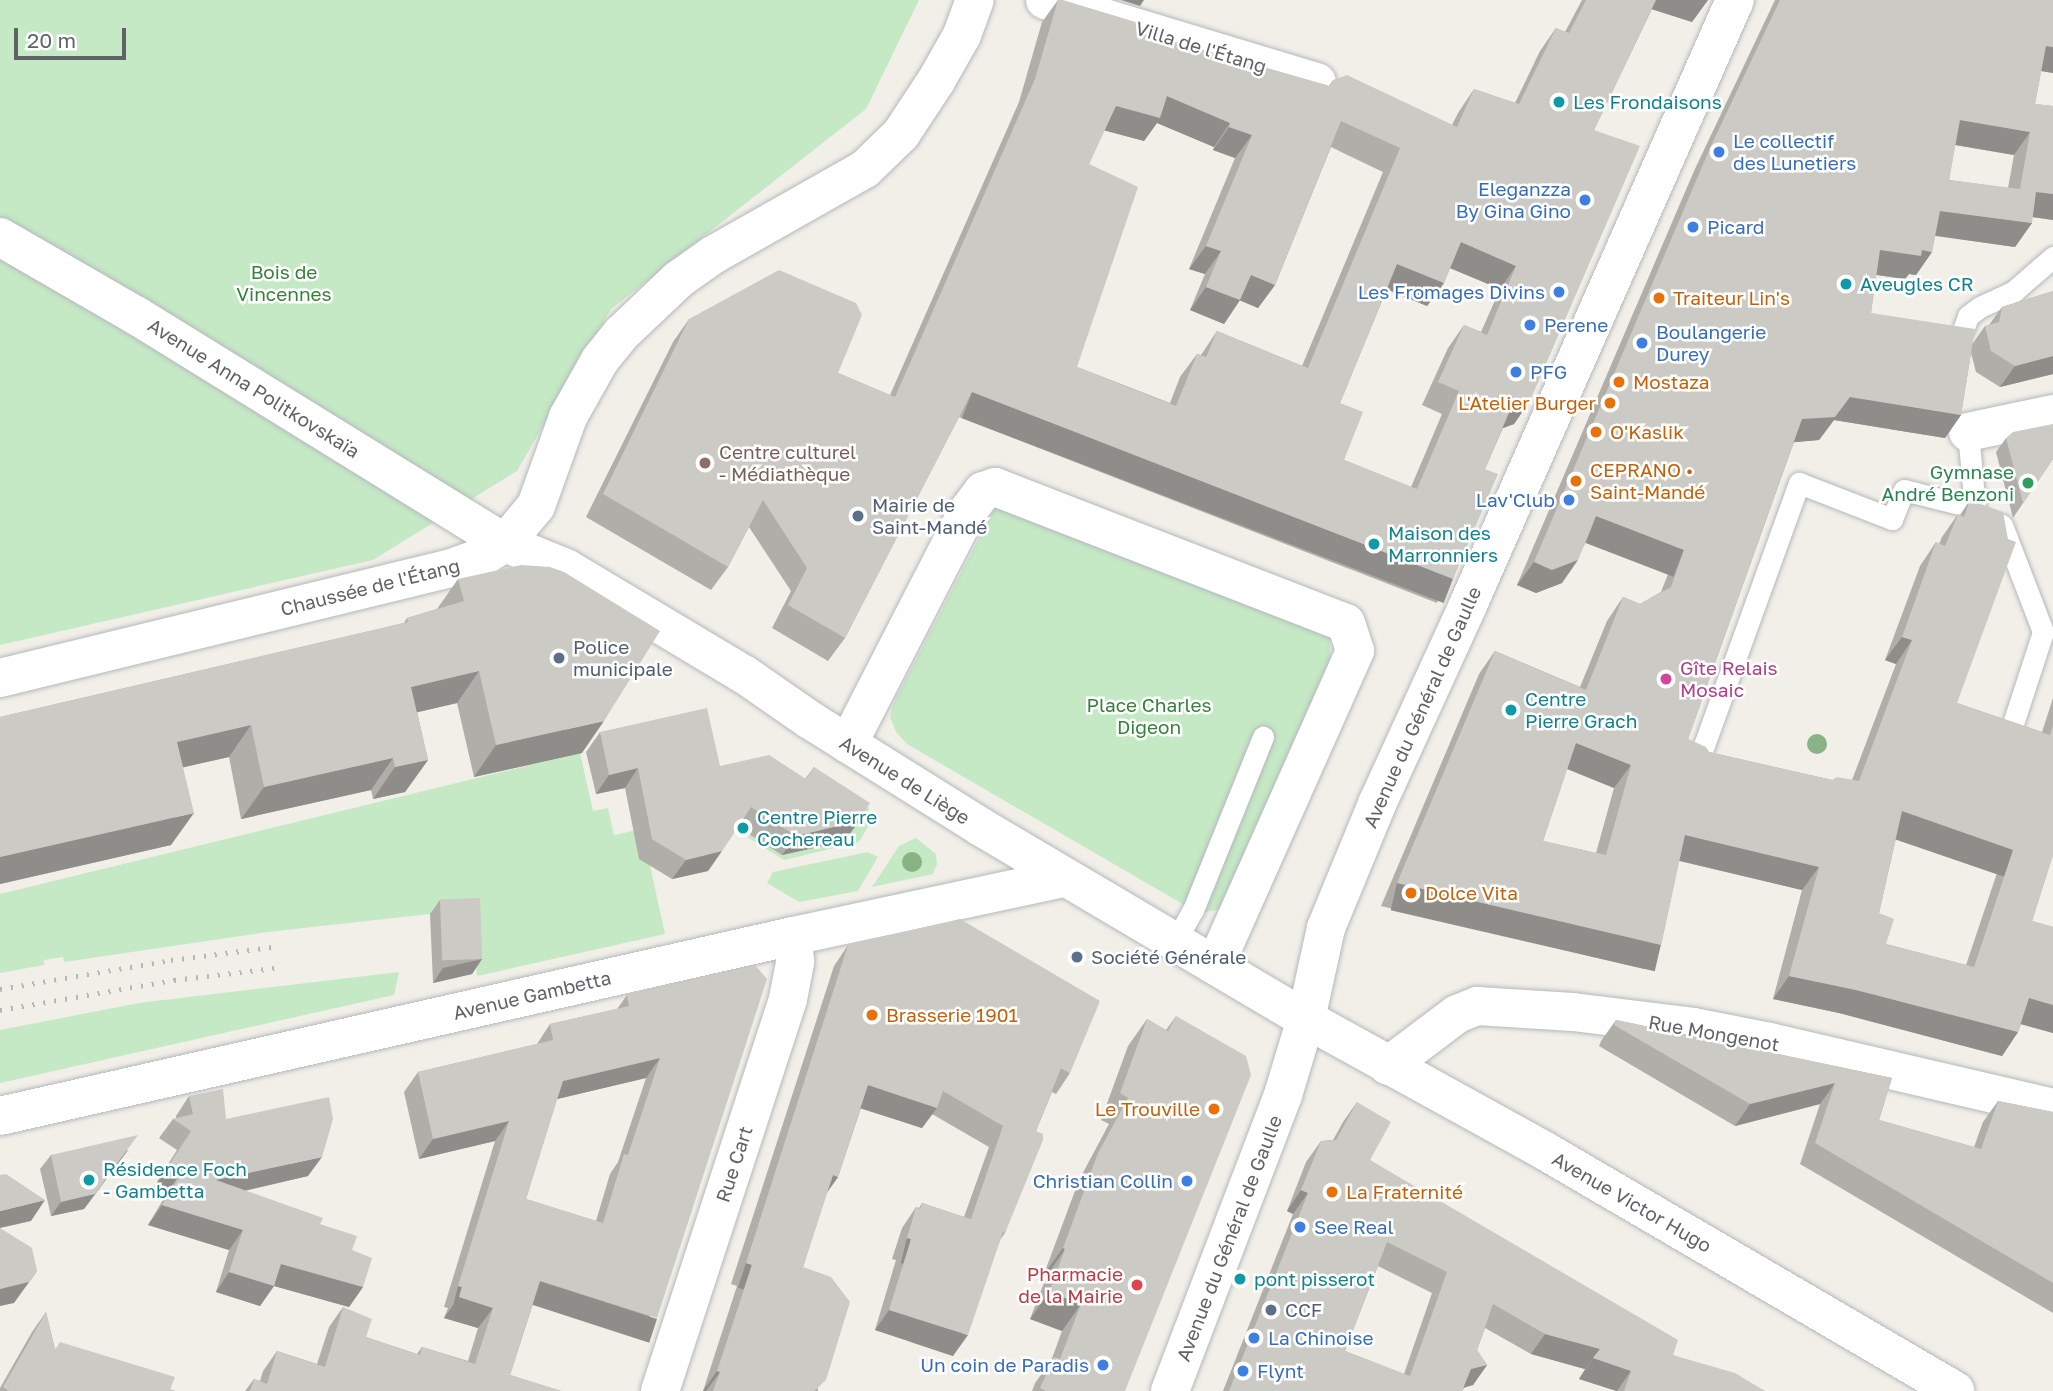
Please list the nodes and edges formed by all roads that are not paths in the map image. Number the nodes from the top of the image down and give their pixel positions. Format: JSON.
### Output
{"nodes":[{"id":1,"x":975,"y":0,"type":"edge"},
{"id":2,"x":1045,"y":0,"type":"edge"},
{"id":3,"x":1735,"y":0,"type":"edge"},
{"id":4,"x":1317,"y":82,"type":"edge"},
{"id":5,"x":0,"y":237,"type":"edge"},
{"id":6,"x":2053,"y":257,"type":"edge"},
{"id":7,"x":1963,"y":330,"type":"edge"},
{"id":8,"x":2053,"y":414,"type":"edge"},
{"id":9,"x":1968,"y":432,"type":"joint"},
{"id":10,"x":1975,"y":508,"type":"junction"},
{"id":11,"x":505,"y":543,"type":"junction"},
{"id":12,"x":0,"y":678,"type":"edge"},
{"id":13,"x":2012,"y":727,"type":"edge"},
{"id":14,"x":1263,"y":737,"type":"dead end"},
{"id":15,"x":848,"y":744,"type":"junction"},
{"id":16,"x":1703,"y":748,"type":"edge"},
{"id":17,"x":1064,"y":878,"type":"junction"},
{"id":18,"x":793,"y":936,"type":"junction"},
{"id":19,"x":1175,"y":942,"type":"junction"},
{"id":20,"x":1215,"y":965,"type":"junction"},
{"id":21,"x":1306,"y":1019,"type":"junction"},
{"id":22,"x":1388,"y":1066,"type":"junction"},
{"id":23,"x":2053,"y":1108,"type":"edge"},
{"id":24,"x":0,"y":1116,"type":"edge"},
{"id":25,"x":660,"y":1391,"type":"edge"},
{"id":26,"x":1170,"y":1391,"type":"edge"},
{"id":27,"x":1955,"y":1391,"type":"edge"}],
"edges":[{"from":1,"to":11,"type":"street","name":"Chaussée de l'Étang"},
{"from":2,"to":4,"type":"street","name":"Villa de l'Étang"},
{"from":3,"to":21,"type":"street","name":"Avenue du Général de Gaulle"},
{"from":5,"to":11,"type":"street","name":"Avenue Anna Politkovskaïa"},
{"from":6,"to":7,"type":"lane"},
{"from":8,"to":9,"type":"street"},
{"from":9,"to":10,"type":"lane"},
{"from":10,"to":13,"type":"lane"},
{"from":10,"to":16,"type":"lane"},
{"from":11,"to":12,"type":"street","name":"Chaussée de l'Étang"},
{"from":11,"to":15,"type":"street","name":"Avenue de Liège"},
{"from":14,"to":19,"type":"lane"},
{"from":15,"to":17,"type":"street","name":"Avenue de Liège"},
{"from":15,"to":20,"type":"street"},
{"from":17,"to":18,"type":"street","name":"Avenue Gambetta"},
{"from":17,"to":19,"type":"street","name":"Avenue de Liège"},
{"from":18,"to":24,"type":"street","name":"Avenue Gambetta"},
{"from":18,"to":25,"type":"street","name":"Rue Cart"},
{"from":19,"to":20,"type":"street","name":"Avenue de Liège"},
{"from":20,"to":21,"type":"street","name":"Avenue de Liège"},
{"from":21,"to":22,"type":"street","name":"Avenue Victor Hugo"},
{"from":21,"to":26,"type":"street","name":"Avenue du Général de Gaulle"},
{"from":22,"to":23,"type":"street","name":"Rue Mongenot"},
{"from":22,"to":27,"type":"street","name":"Avenue Victor Hugo"}]}
